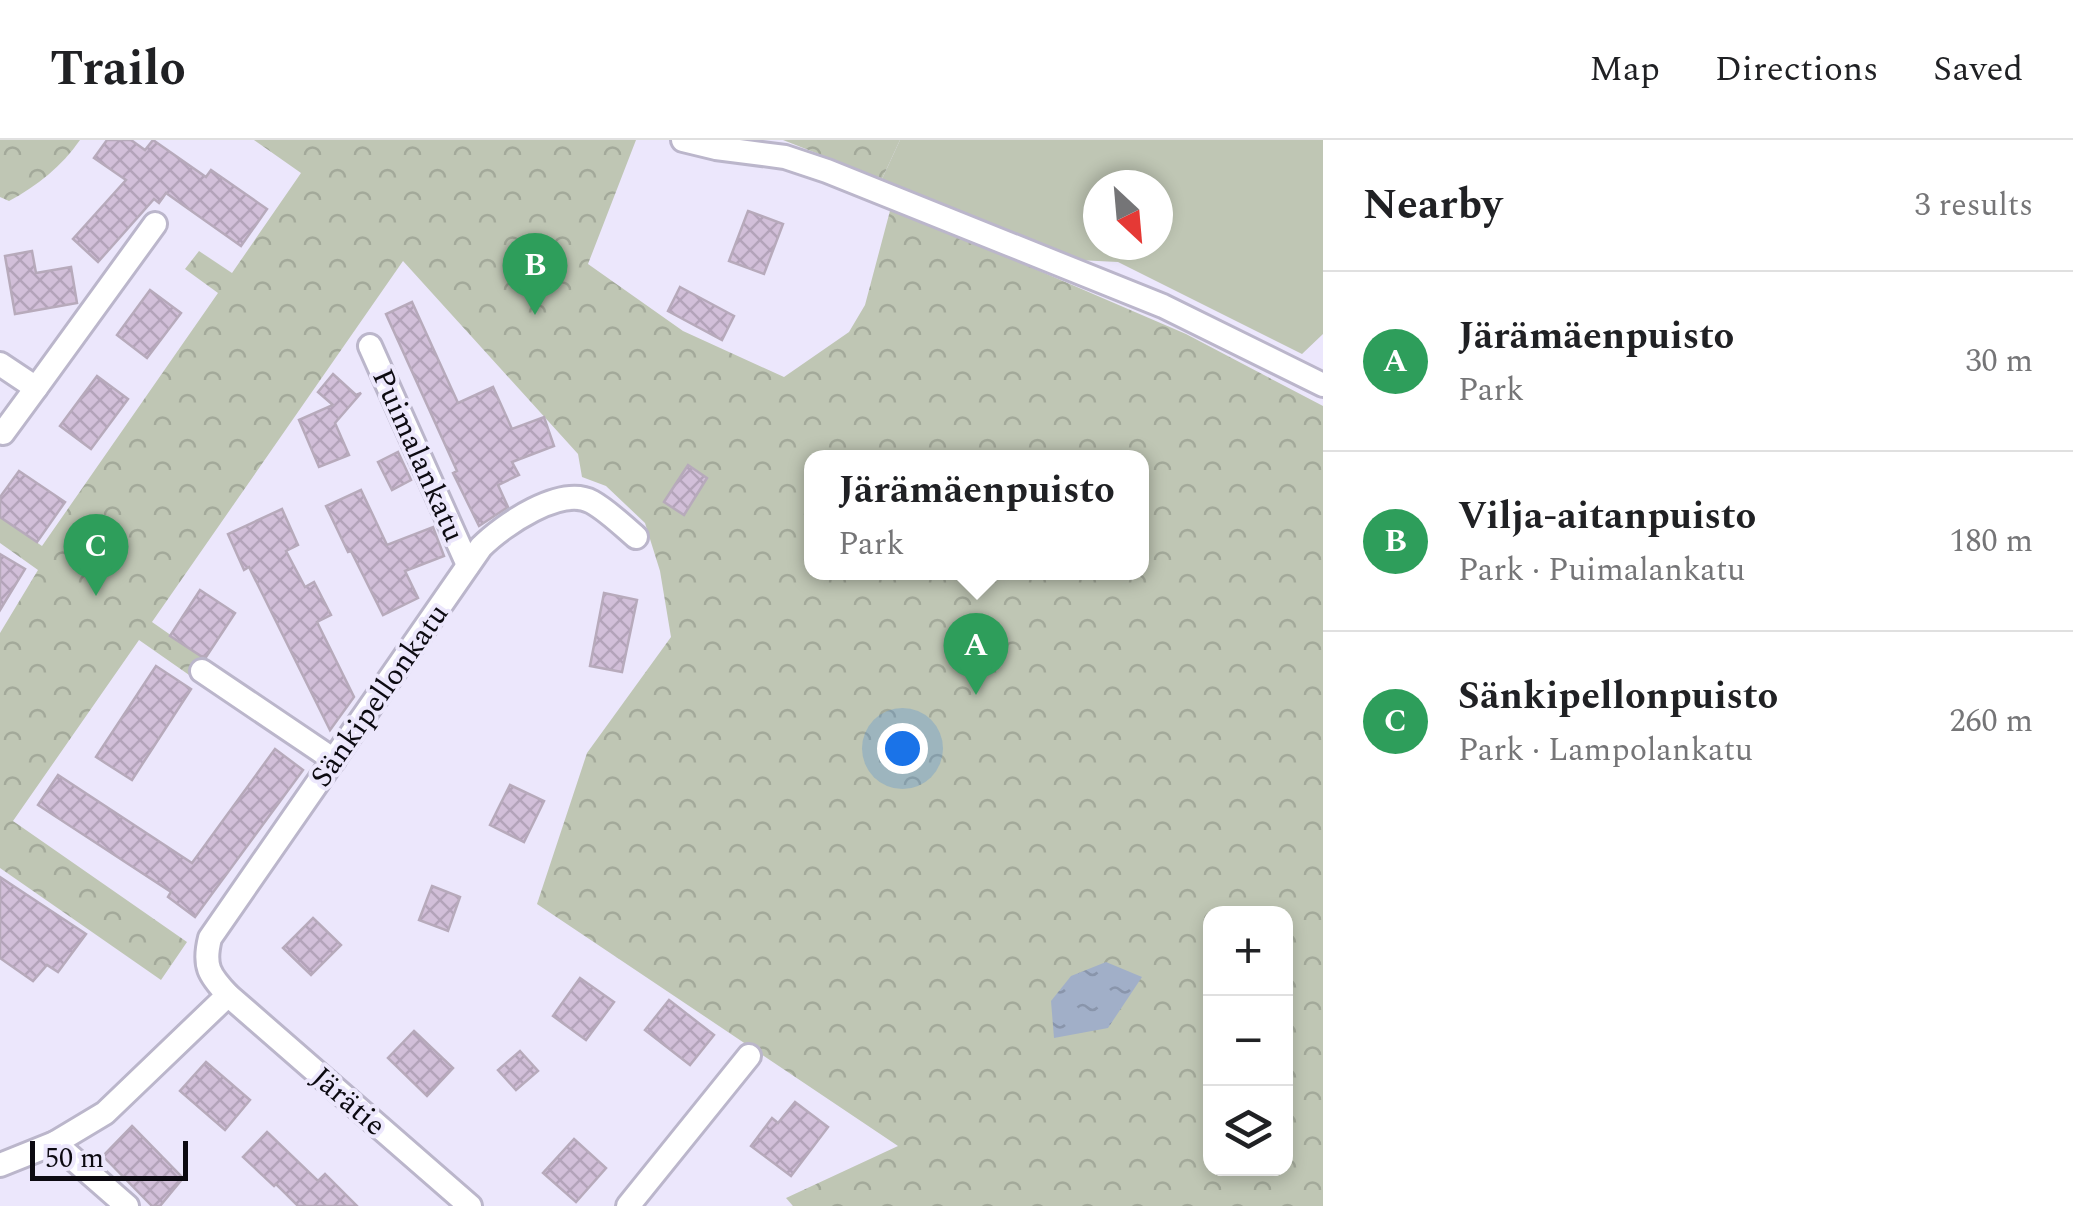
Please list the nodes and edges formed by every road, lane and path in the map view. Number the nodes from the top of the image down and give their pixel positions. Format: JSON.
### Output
{"nodes":[{"id":1,"x":683,"y":140,"type":"edge"},
{"id":2,"x":155,"y":224,"type":"dead end"},
{"id":3,"x":370,"y":346,"type":"dead end"},
{"id":4,"x":0,"y":364,"type":"edge"},
{"id":5,"x":1323,"y":385,"type":"edge"},
{"id":6,"x":36,"y":388,"type":"junction"},
{"id":7,"x":2,"y":432,"type":"edge"},
{"id":8,"x":636,"y":536,"type":"dead end"},
{"id":9,"x":468,"y":565,"type":"junction"},
{"id":10,"x":202,"y":671,"type":"dead end"},
{"id":11,"x":334,"y":760,"type":"junction"},
{"id":12,"x":228,"y":995,"type":"junction"},
{"id":13,"x":749,"y":1056,"type":"dead end"},
{"id":14,"x":55,"y":1143,"type":"junction"},
{"id":15,"x":0,"y":1165,"type":"edge"},
{"id":16,"x":127,"y":1206,"type":"edge"},
{"id":17,"x":470,"y":1206,"type":"edge"},
{"id":18,"x":628,"y":1206,"type":"edge"}],
"edges":[{"from":1,"to":5,"type":"street"},
{"from":2,"to":6,"type":"street"},
{"from":3,"to":9,"type":"street","name":"Puimalankatu"},
{"from":4,"to":6,"type":"street"},
{"from":6,"to":7,"type":"street"},
{"from":8,"to":9,"type":"street","name":"Sänkipellonkatu"},
{"from":9,"to":11,"type":"street","name":"Sänkipellonkatu"},
{"from":10,"to":11,"type":"street"},
{"from":11,"to":12,"type":"street","name":"Sänkipellonkatu"},
{"from":12,"to":14,"type":"street"},
{"from":12,"to":17,"type":"street","name":"Järätie"},
{"from":13,"to":18,"type":"street"},
{"from":14,"to":15,"type":"street"},
{"from":14,"to":16,"type":"street"}]}
